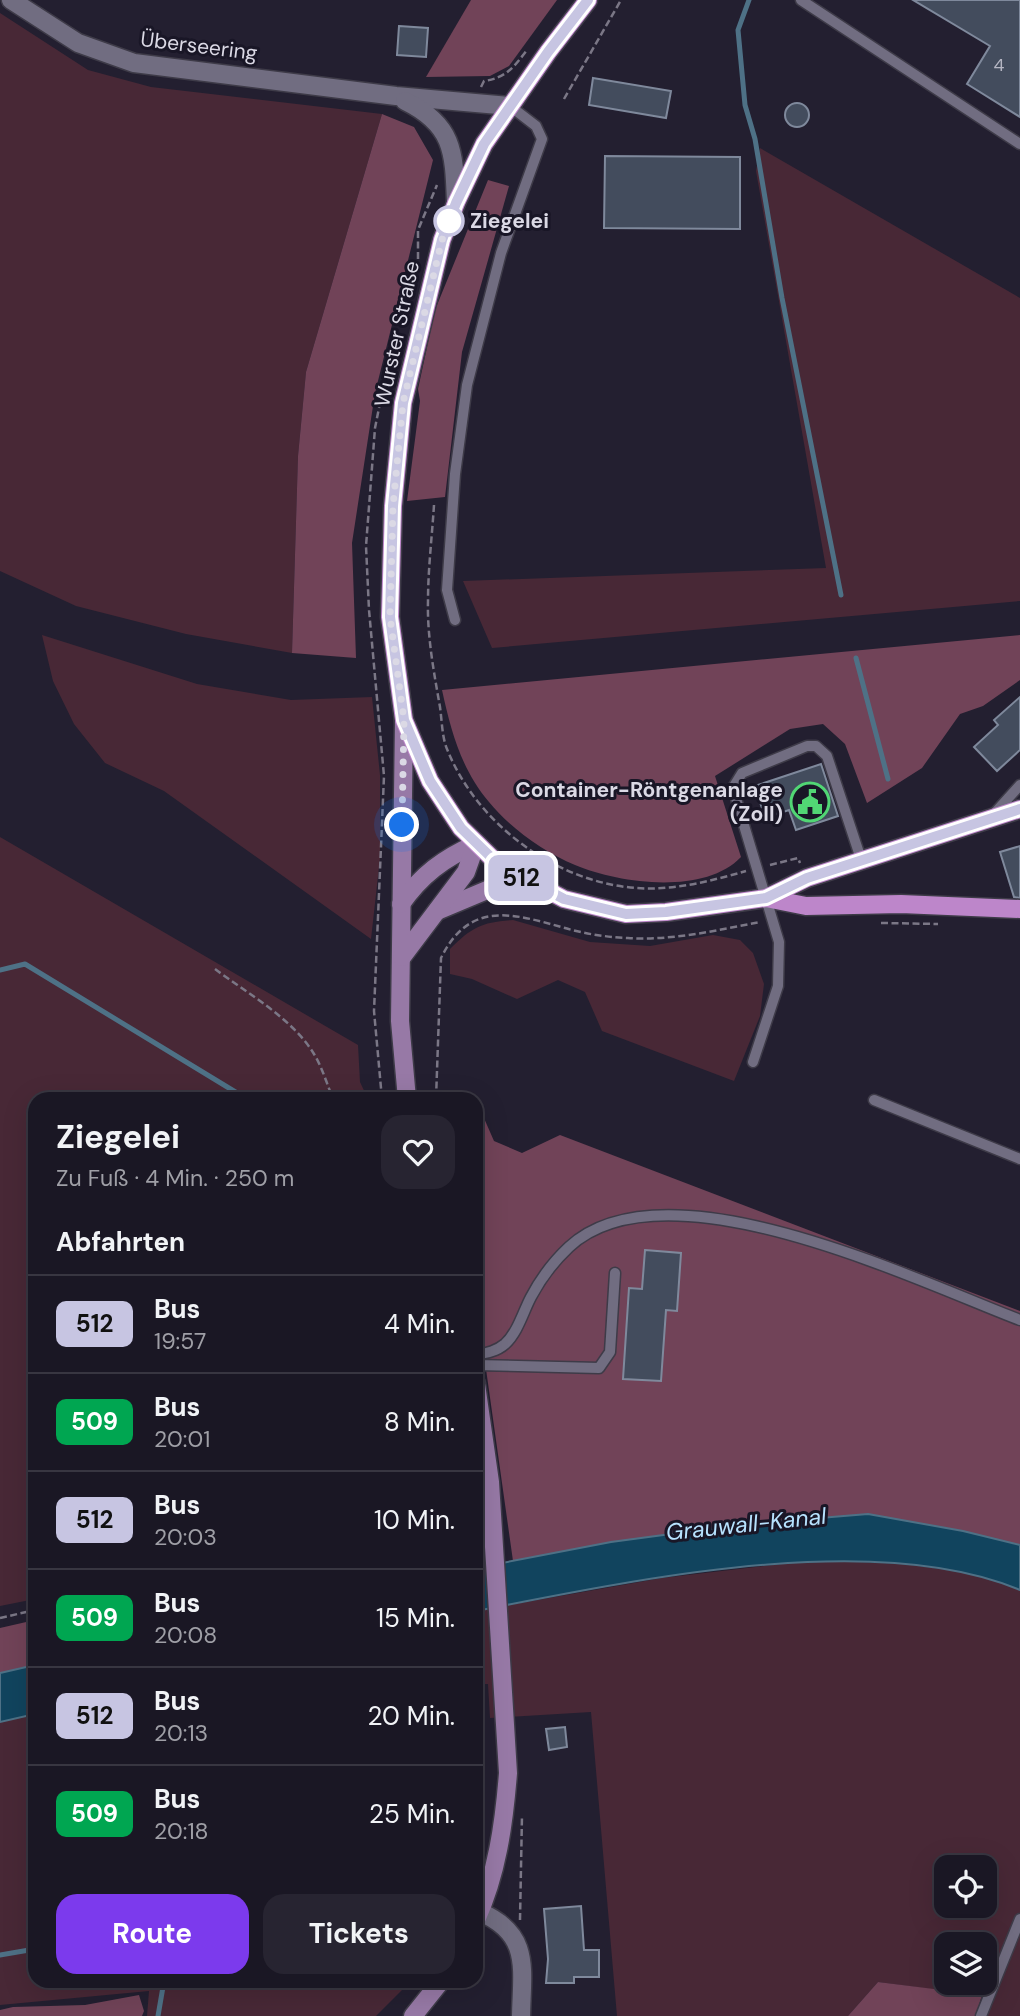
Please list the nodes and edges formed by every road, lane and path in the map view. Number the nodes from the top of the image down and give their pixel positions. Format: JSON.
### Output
{"nodes":[{"id":1,"x":11,"y":0,"type":"edge"},
{"id":2,"x":588,"y":0,"type":"edge"},
{"id":3,"x":621,"y":0,"type":"edge"},
{"id":4,"x":802,"y":0,"type":"edge"},
{"id":5,"x":396,"y":96,"type":"junction"},
{"id":6,"x":564,"y":99,"type":"dead end"},
{"id":7,"x":510,"y":106,"type":"junction"},
{"id":8,"x":1020,"y":144,"type":"edge"},
{"id":9,"x":456,"y":203,"type":"junction"},
{"id":10,"x":434,"y":505,"type":"dead end"},
{"id":11,"x":455,"y":621,"type":"dead end"},
{"id":12,"x":404,"y":720,"type":"junction"},
{"id":13,"x":1020,"y":785,"type":"edge"},
{"id":14,"x":1020,"y":809,"type":"edge"},
{"id":15,"x":988,"y":820,"type":"junction"},
{"id":16,"x":476,"y":844,"type":"junction"},
{"id":17,"x":862,"y":862,"type":"junction"},
{"id":18,"x":757,"y":869,"type":"junction"},
{"id":19,"x":807,"y":878,"type":"junction"},
{"id":20,"x":531,"y":884,"type":"junction"},
{"id":21,"x":766,"y":898,"type":"junction"},
{"id":22,"x":401,"y":904,"type":"junction"},
{"id":23,"x":1020,"y":909,"type":"edge"},
{"id":24,"x":438,"y":911,"type":"junction"},
{"id":25,"x":772,"y":920,"type":"junction"},
{"id":26,"x":402,"y":957,"type":"junction"},
{"id":27,"x":215,"y":969,"type":"dead end"},
{"id":28,"x":753,"y":1062,"type":"dead end"},
{"id":29,"x":330,"y":1092,"type":"edge"},
{"id":30,"x":406,"y":1092,"type":"edge"},
{"id":31,"x":436,"y":1092,"type":"edge"},
{"id":32,"x":874,"y":1100,"type":"dead end"},
{"id":33,"x":1020,"y":1159,"type":"edge"},
{"id":34,"x":615,"y":1273,"type":"dead end"},
{"id":35,"x":1020,"y":1320,"type":"edge"},
{"id":36,"x":483,"y":1353,"type":"edge"},
{"id":37,"x":483,"y":1365,"type":"edge"},
{"id":38,"x":483,"y":1426,"type":"edge"},
{"id":39,"x":28,"y":1612,"type":"edge"},
{"id":40,"x":0,"y":1618,"type":"edge"},
{"id":41,"x":483,"y":1898,"type":"edge"},
{"id":42,"x":483,"y":1918,"type":"edge"},
{"id":43,"x":1020,"y":1919,"type":"edge"},
{"id":44,"x":435,"y":1988,"type":"edge"},
{"id":45,"x":413,"y":2016,"type":"edge"},
{"id":46,"x":521,"y":2016,"type":"edge"},
{"id":47,"x":981,"y":2016,"type":"edge"}],
"edges":[{"from":1,"to":5,"type":"street","name":"Überseering"},
{"from":2,"to":7,"type":"main road","name":"Wurster Straße"},
{"from":3,"to":6,"type":"path"},
{"from":4,"to":8,"type":"lane"},
{"from":5,"to":7,"type":"street","name":"Überseering"},
{"from":5,"to":9,"type":"street","name":"Überseering"},
{"from":7,"to":9,"type":"main road","name":"Wurster Straße"},
{"from":7,"to":11,"type":"lane"},
{"from":9,"to":12,"type":"main road","name":"Wurster Straße"},
{"from":10,"to":18,"type":"path"},
{"from":12,"to":16,"type":"main road","name":"Wurster Straße"},
{"from":12,"to":22,"type":"main road","name":"Wurster Straße"},
{"from":13,"to":15,"type":"lane"},
{"from":14,"to":15,"type":"main road"},
{"from":15,"to":17,"type":"main road"},
{"from":16,"to":20,"type":"main road","name":"Wurster Straße"},
{"from":16,"to":22,"type":"main road"},
{"from":16,"to":24,"type":"main road"},
{"from":17,"to":18,"type":"lane"},
{"from":17,"to":19,"type":"main road"},
{"from":18,"to":19,"type":"path"},
{"from":18,"to":21,"type":"lane"},
{"from":19,"to":21,"type":"main road"},
{"from":20,"to":21,"type":"main road","name":"Wurster Straße"},
{"from":20,"to":24,"type":"main road"},
{"from":21,"to":23,"type":"main road"},
{"from":21,"to":25,"type":"lane"},
{"from":22,"to":26,"type":"main road","name":"Wurster Straße"},
{"from":24,"to":26,"type":"main road"},
{"from":25,"to":28,"type":"lane"},
{"from":25,"to":31,"type":"path"},
{"from":26,"to":30,"type":"main road","name":"Wurster Straße"},
{"from":27,"to":29,"type":"path"},
{"from":32,"to":33,"type":"lane"},
{"from":34,"to":37,"type":"lane"},
{"from":35,"to":36,"type":"lane"},
{"from":38,"to":41,"type":"main road"},
{"from":39,"to":40,"type":"path"},
{"from":42,"to":46,"type":"street"},
{"from":43,"to":47,"type":"lane"},
{"from":44,"to":45,"type":"main road"}]}
